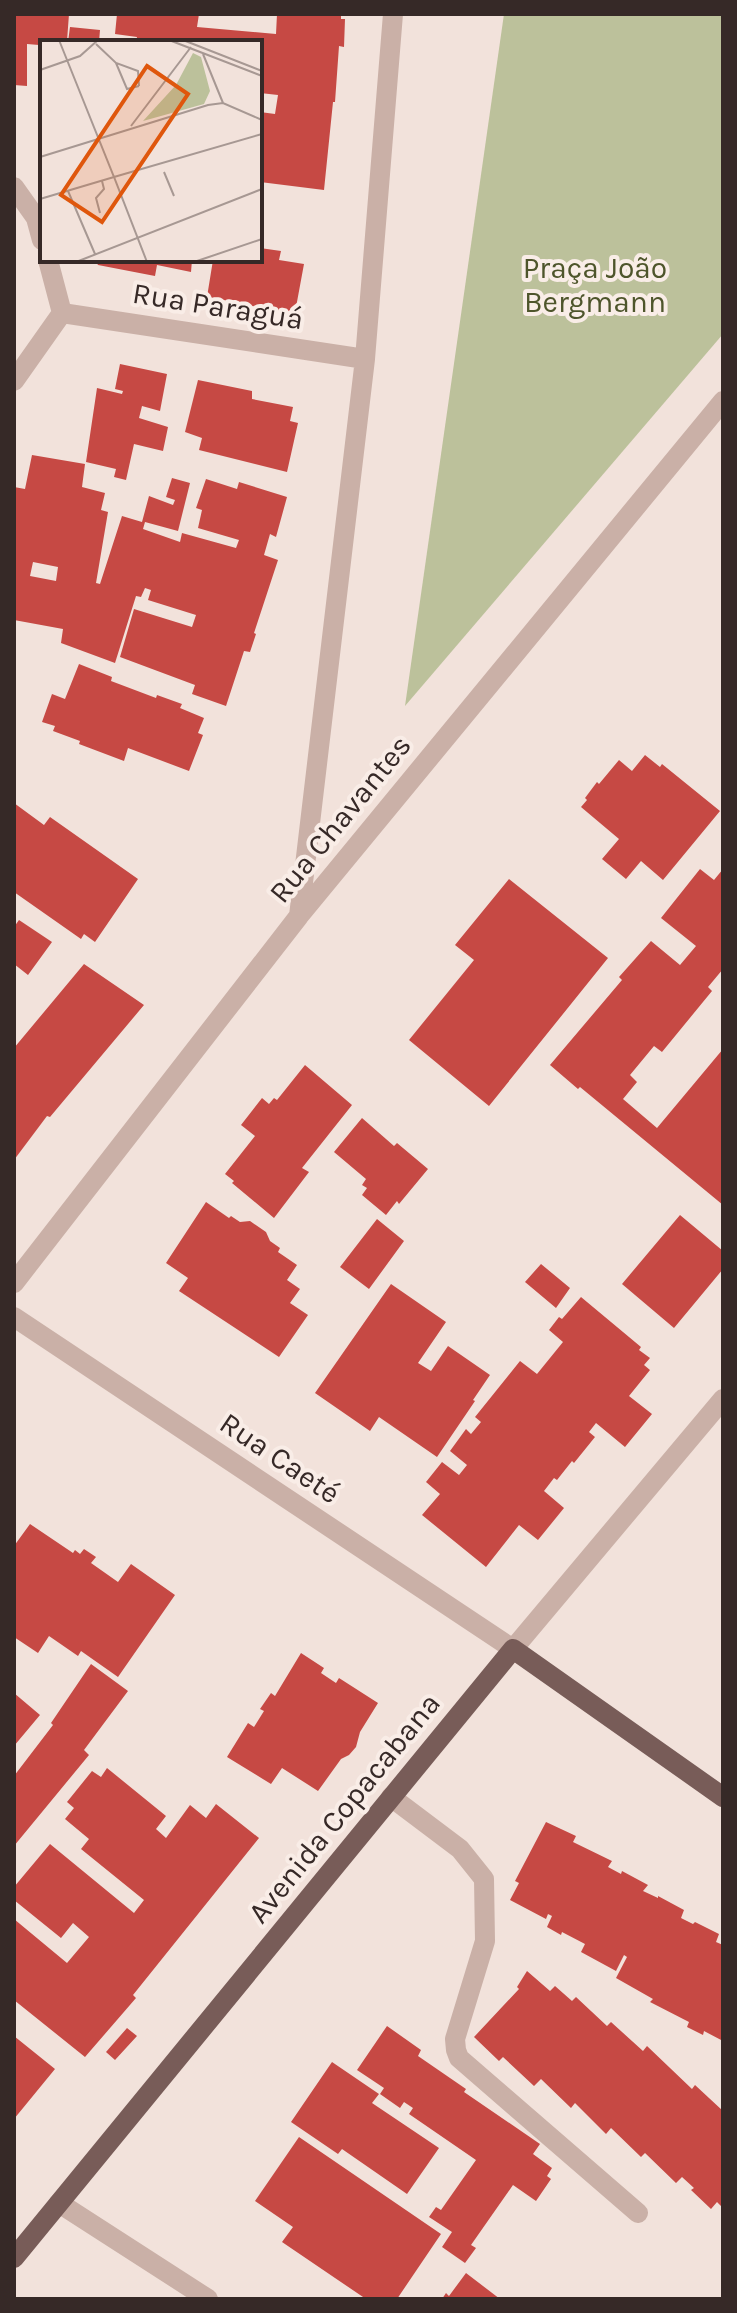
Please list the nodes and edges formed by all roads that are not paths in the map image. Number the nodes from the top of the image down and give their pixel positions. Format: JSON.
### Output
{"nodes":[{"id":1,"x":393,"y":14,"type":"edge"},
{"id":2,"x":14,"y":187,"type":"edge"},
{"id":3,"x":40,"y":233,"type":"edge"},
{"id":4,"x":49,"y":262,"type":"edge"},
{"id":5,"x":62,"y":313,"type":"junction"},
{"id":6,"x":365,"y":359,"type":"junction"},
{"id":7,"x":14,"y":381,"type":"edge"},
{"id":8,"x":723,"y":401,"type":"edge"},
{"id":9,"x":299,"y":916,"type":"junction"},
{"id":10,"x":14,"y":1283,"type":"edge"},
{"id":11,"x":14,"y":1317,"type":"edge"},
{"id":12,"x":723,"y":1399,"type":"edge"},
{"id":13,"x":513,"y":1649,"type":"junction"},
{"id":14,"x":391,"y":1797,"type":"junction"},
{"id":15,"x":723,"y":1797,"type":"edge"},
{"id":16,"x":59,"y":2203,"type":"junction"},
{"id":17,"x":638,"y":2213,"type":"dead end"},
{"id":18,"x":14,"y":2258,"type":"edge"},
{"id":19,"x":208,"y":2299,"type":"edge"}],
"edges":[{"from":1,"to":6,"type":"street"},
{"from":2,"to":3,"type":"street"},
{"from":4,"to":5,"type":"street"},
{"from":5,"to":6,"type":"street","name":"Rua Paraguá"},
{"from":5,"to":7,"type":"street"},
{"from":6,"to":9,"type":"street"},
{"from":8,"to":9,"type":"street","name":"Rua Chavantes"},
{"from":9,"to":10,"type":"street","name":"Rua Chavantes"},
{"from":11,"to":13,"type":"street","name":"Rua Caeté"},
{"from":12,"to":13,"type":"street","name":"Avenida Copacabana"},
{"from":13,"to":14,"type":"main road","name":"Avenida Copacabana"},
{"from":13,"to":15,"type":"main road"},
{"from":14,"to":16,"type":"main road","name":"Avenida Copacabana"},
{"from":14,"to":17,"type":"street"},
{"from":16,"to":18,"type":"main road","name":"Avenida Copacabana"},
{"from":16,"to":19,"type":"street"}]}
